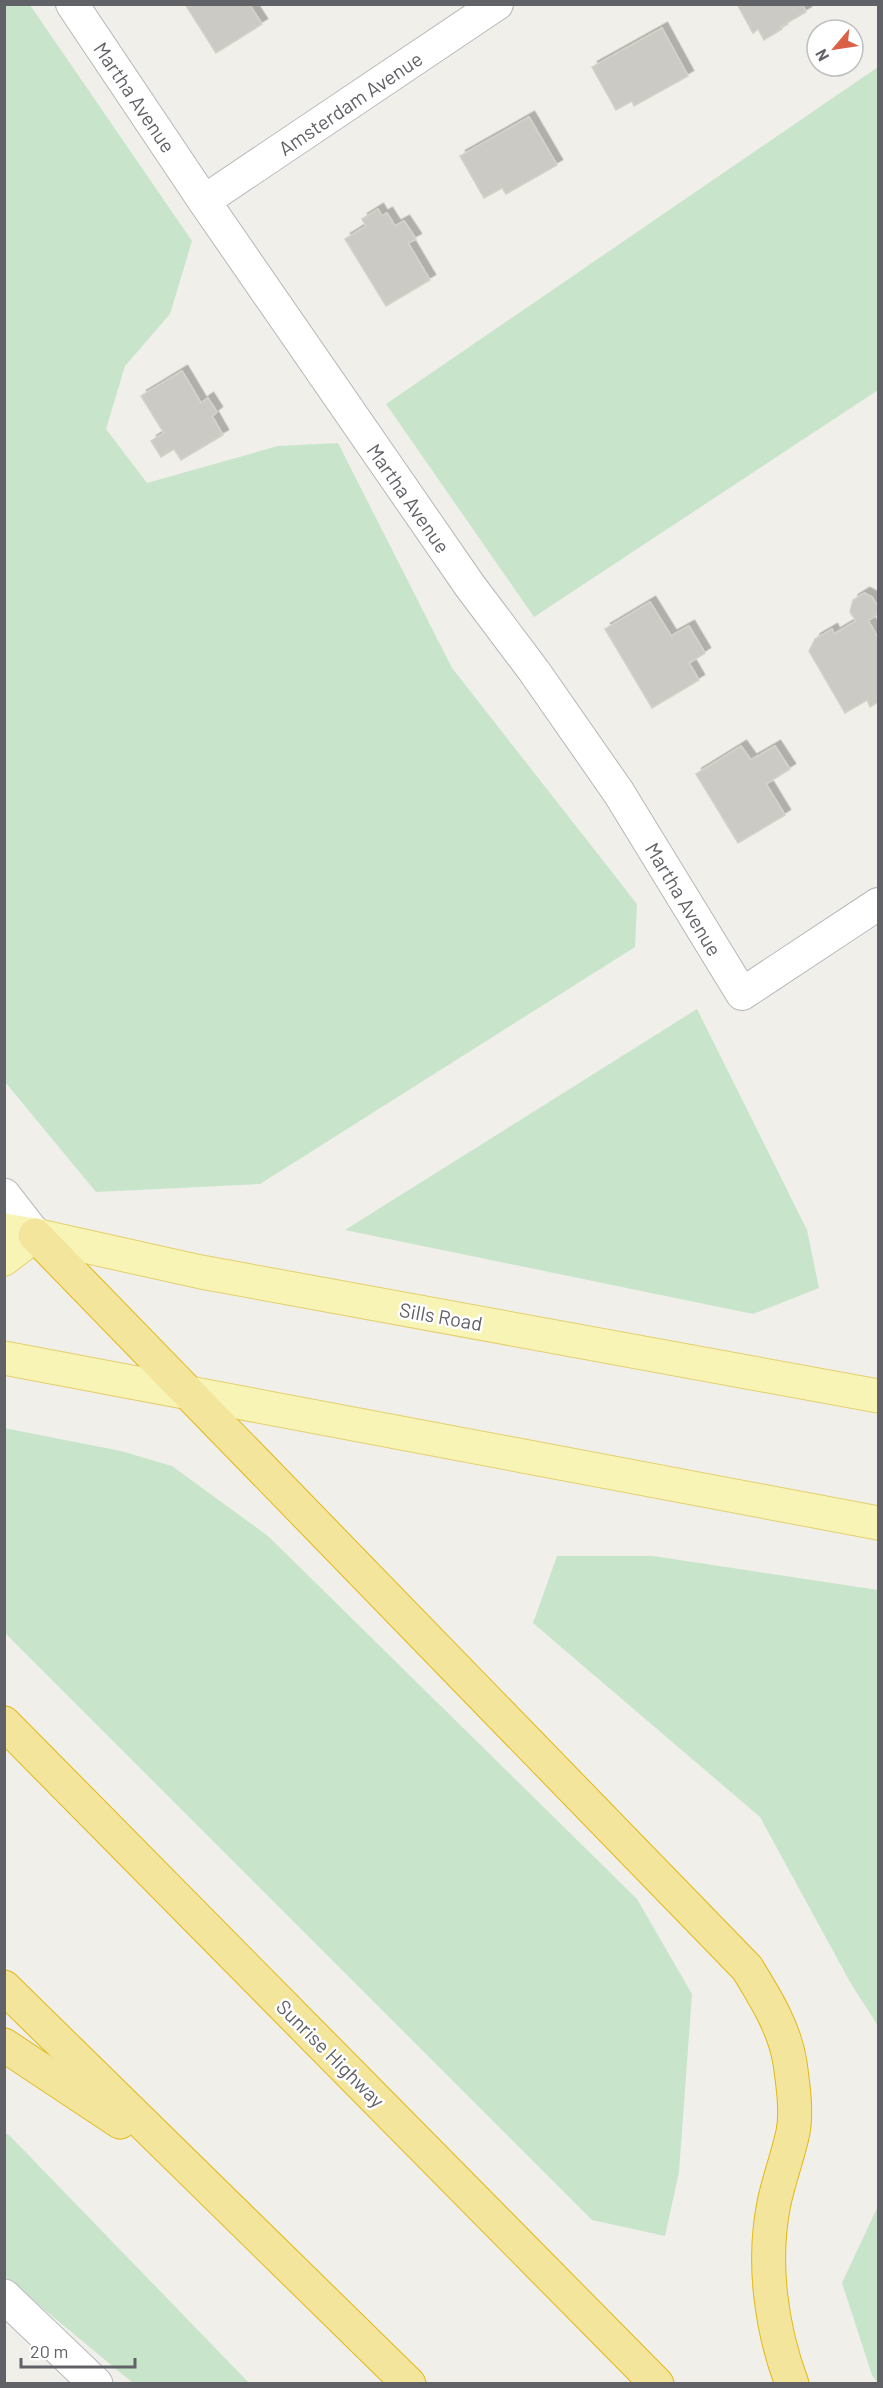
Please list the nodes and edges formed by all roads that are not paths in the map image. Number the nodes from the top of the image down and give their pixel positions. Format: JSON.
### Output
{"nodes":[{"id":1,"x":72,"y":4,"type":"edge"},
{"id":2,"x":497,"y":4,"type":"edge"},
{"id":3,"x":204,"y":201,"type":"junction"},
{"id":4,"x":879,"y":904,"type":"edge"},
{"id":5,"x":4,"y":1195,"type":"edge"},
{"id":6,"x":20,"y":1233,"type":"edge"},
{"id":7,"x":4,"y":1259,"type":"edge"},
{"id":8,"x":4,"y":1358,"type":"edge"},
{"id":9,"x":188,"y":1394,"type":"junction"},
{"id":10,"x":879,"y":1396,"type":"edge"},
{"id":11,"x":879,"y":1523,"type":"edge"},
{"id":12,"x":4,"y":1724,"type":"edge"},
{"id":13,"x":4,"y":1987,"type":"edge"},
{"id":14,"x":4,"y":2044,"type":"edge"},
{"id":15,"x":184,"y":2164,"type":"junction"},
{"id":16,"x":4,"y":2296,"type":"edge"},
{"id":17,"x":96,"y":2384,"type":"edge"},
{"id":18,"x":409,"y":2384,"type":"edge"},
{"id":19,"x":657,"y":2384,"type":"edge"},
{"id":20,"x":792,"y":2384,"type":"edge"}],
"edges":[{"from":1,"to":3,"type":"street","name":"Martha Avenue"},
{"from":2,"to":3,"type":"street","name":"Amsterdam Avenue"},
{"from":3,"to":4,"type":"street","name":"Martha Avenue"},
{"from":5,"to":6,"type":"street"},
{"from":6,"to":7,"type":"main road"},
{"from":6,"to":9,"type":"highway"},
{"from":6,"to":10,"type":"main road","name":"Sills Road"},
{"from":8,"to":9,"type":"main road"},
{"from":9,"to":11,"type":"main road"},
{"from":9,"to":20,"type":"highway"},
{"from":12,"to":19,"type":"highway","name":"Sunrise Highway"},
{"from":13,"to":15,"type":"highway"},
{"from":14,"to":15,"type":"highway"},
{"from":15,"to":18,"type":"highway"},
{"from":16,"to":17,"type":"street"}]}
